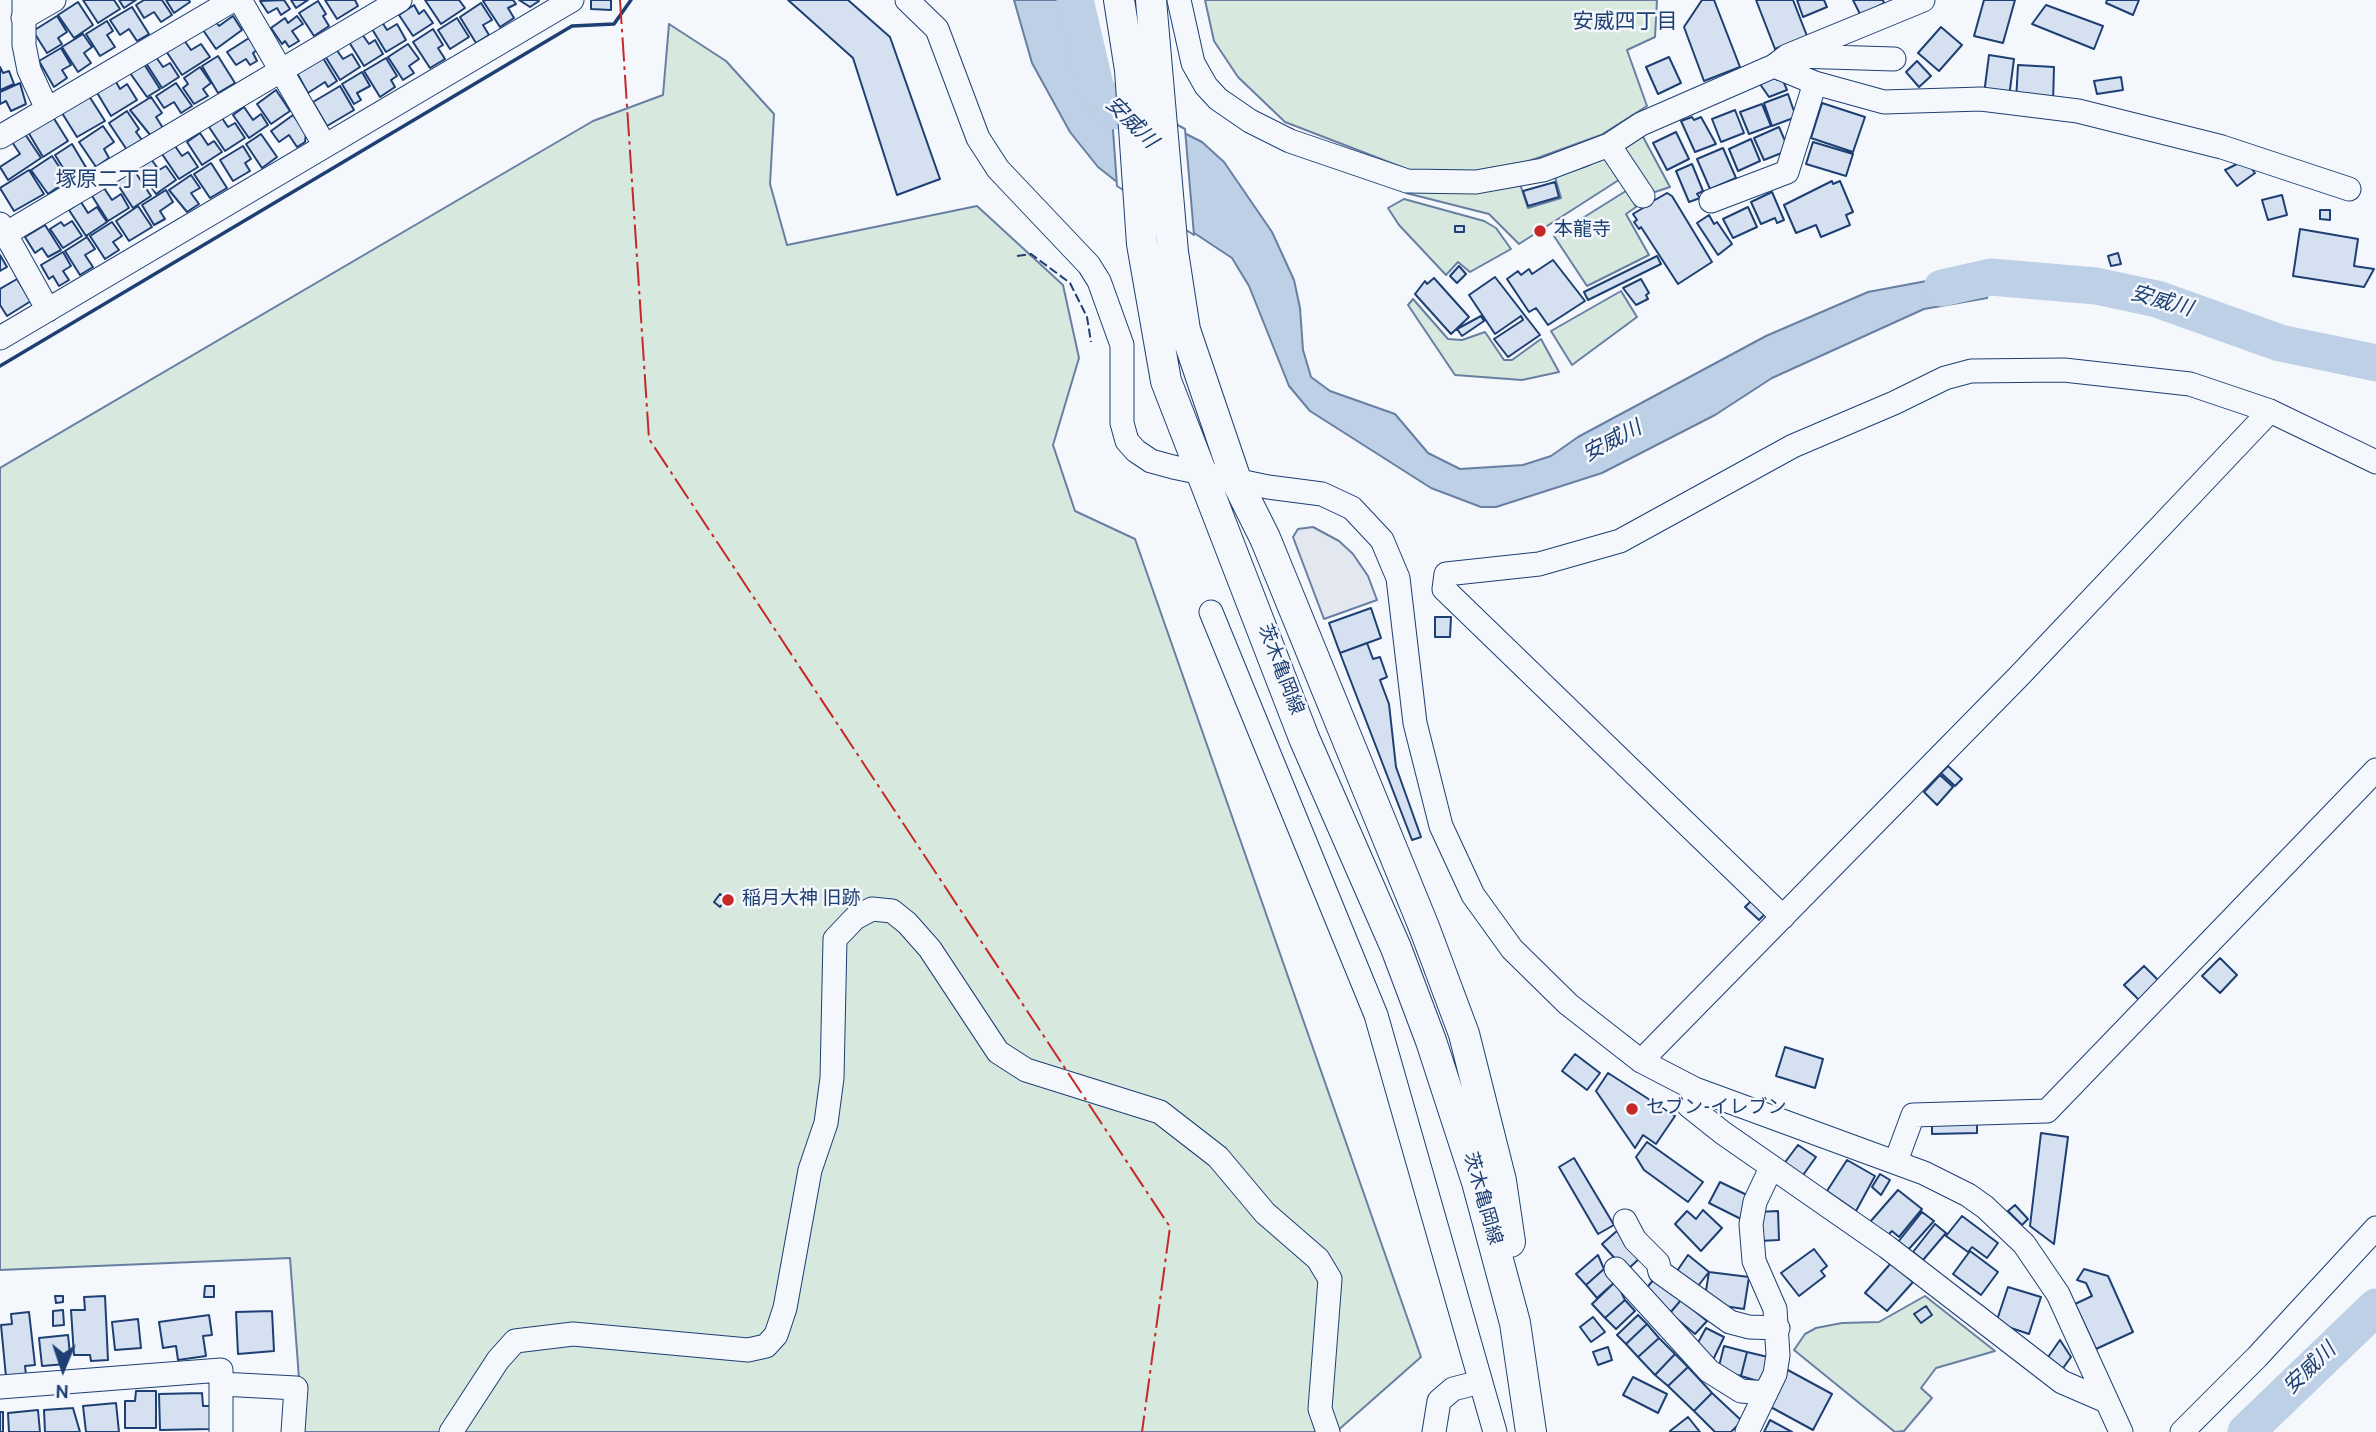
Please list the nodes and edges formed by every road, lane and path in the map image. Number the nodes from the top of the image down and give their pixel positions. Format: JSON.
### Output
{"nodes":[{"id":1,"x":54,"y":0,"type":"edge"},
{"id":2,"x":233,"y":0,"type":"edge"},
{"id":3,"x":240,"y":0,"type":"edge"},
{"id":4,"x":400,"y":0,"type":"edge"},
{"id":5,"x":572,"y":0,"type":"edge"},
{"id":6,"x":907,"y":0,"type":"edge"},
{"id":7,"x":1119,"y":0,"type":"edge"},
{"id":8,"x":1151,"y":0,"type":"edge"},
{"id":9,"x":1179,"y":0,"type":"edge"},
{"id":10,"x":1923,"y":0,"type":"edge"},
{"id":11,"x":24,"y":9,"type":"edge"},
{"id":12,"x":1894,"y":59,"type":"dead end"},
{"id":13,"x":1780,"y":61,"type":"junction"},
{"id":14,"x":281,"y":70,"type":"junction"},
{"id":15,"x":1815,"y":83,"type":"junction"},
{"id":16,"x":47,"y":109,"type":"junction"},
{"id":17,"x":0,"y":137,"type":"edge"},
{"id":18,"x":1609,"y":145,"type":"junction"},
{"id":19,"x":326,"y":146,"type":"junction"},
{"id":20,"x":2349,"y":189,"type":"dead end"},
{"id":21,"x":1643,"y":196,"type":"dead end"},
{"id":22,"x":1711,"y":201,"type":"dead end"},
{"id":23,"x":2,"y":231,"type":"edge"},
{"id":24,"x":48,"y":310,"type":"junction"},
{"id":25,"x":0,"y":338,"type":"edge"},
{"id":26,"x":2270,"y":411,"type":"junction"},
{"id":27,"x":2376,"y":461,"type":"edge"},
{"id":28,"x":1199,"y":473,"type":"junction"},
{"id":29,"x":1236,"y":480,"type":"junction"},
{"id":30,"x":1211,"y":612,"type":"dead end"},
{"id":31,"x":2376,"y":770,"type":"edge"},
{"id":32,"x":1783,"y":916,"type":"junction"},
{"id":33,"x":1641,"y":1061,"type":"junction"},
{"id":34,"x":1695,"y":1089,"type":"junction"},
{"id":35,"x":1896,"y":1161,"type":"junction"},
{"id":36,"x":1770,"y":1168,"type":"junction"},
{"id":37,"x":1625,"y":1221,"type":"dead end"},
{"id":38,"x":2376,"y":1228,"type":"edge"},
{"id":39,"x":1616,"y":1269,"type":"dead end"},
{"id":40,"x":1515,"y":1323,"type":"junction"},
{"id":41,"x":1778,"y":1328,"type":"junction"},
{"id":42,"x":1480,"y":1382,"type":"junction"},
{"id":43,"x":221,"y":1384,"type":"junction"},
{"id":44,"x":0,"y":1387,"type":"edge"},
{"id":45,"x":1766,"y":1393,"type":"junction"},
{"id":46,"x":2106,"y":1401,"type":"junction"},
{"id":47,"x":221,"y":1432,"type":"edge"},
{"id":48,"x":293,"y":1432,"type":"edge"},
{"id":49,"x":451,"y":1432,"type":"edge"},
{"id":50,"x":1328,"y":1432,"type":"edge"},
{"id":51,"x":1434,"y":1432,"type":"edge"},
{"id":52,"x":1495,"y":1432,"type":"edge"},
{"id":53,"x":1531,"y":1432,"type":"edge"},
{"id":54,"x":1747,"y":1432,"type":"edge"},
{"id":55,"x":2121,"y":1432,"type":"edge"},
{"id":56,"x":2182,"y":1432,"type":"edge"}],
"edges":[{"from":1,"to":11,"type":"street"},
{"from":2,"to":16,"type":"street"},
{"from":3,"to":14,"type":"street"},
{"from":4,"to":14,"type":"street"},
{"from":5,"to":19,"type":"street"},
{"from":6,"to":28,"type":"street"},
{"from":7,"to":28,"type":"main road","name":"茨木亀岡線"},
{"from":8,"to":29,"type":"main road","name":"茨木亀岡線"},
{"from":9,"to":18,"type":"street"},
{"from":10,"to":13,"type":"street"},
{"from":11,"to":16,"type":"street"},
{"from":12,"to":13,"type":"street"},
{"from":13,"to":15,"type":"street"},
{"from":13,"to":18,"type":"street"},
{"from":14,"to":19,"type":"street"},
{"from":14,"to":23,"type":"street"},
{"from":15,"to":20,"type":"street"},
{"from":15,"to":22,"type":"street"},
{"from":16,"to":17,"type":"street"},
{"from":18,"to":21,"type":"street"},
{"from":19,"to":24,"type":"street"},
{"from":23,"to":24,"type":"street"},
{"from":24,"to":25,"type":"street"},
{"from":26,"to":27,"type":"street"},
{"from":26,"to":32,"type":"street"},
{"from":26,"to":32,"type":"street"},
{"from":28,"to":29,"type":"street"},
{"from":28,"to":40,"type":"main road","name":"茨木亀岡線"},
{"from":29,"to":33,"type":"street"},
{"from":29,"to":40,"type":"main road","name":"茨木亀岡線"},
{"from":30,"to":42,"type":"street"},
{"from":31,"to":35,"type":"street"},
{"from":32,"to":33,"type":"street"},
{"from":33,"to":34,"type":"street"},
{"from":34,"to":35,"type":"street"},
{"from":34,"to":36,"type":"street"},
{"from":35,"to":46,"type":"street"},
{"from":36,"to":41,"type":"street"},
{"from":36,"to":46,"type":"street"},
{"from":37,"to":41,"type":"street"},
{"from":38,"to":56,"type":"street"},
{"from":39,"to":45,"type":"street"},
{"from":40,"to":53,"type":"main road","name":"茨木亀岡線"},
{"from":41,"to":45,"type":"street"},
{"from":42,"to":51,"type":"street"},
{"from":42,"to":52,"type":"street"},
{"from":43,"to":44,"type":"street"},
{"from":43,"to":47,"type":"street"},
{"from":43,"to":48,"type":"street"},
{"from":45,"to":54,"type":"street"},
{"from":46,"to":55,"type":"street"},
{"from":49,"to":50,"type":"street"}]}
